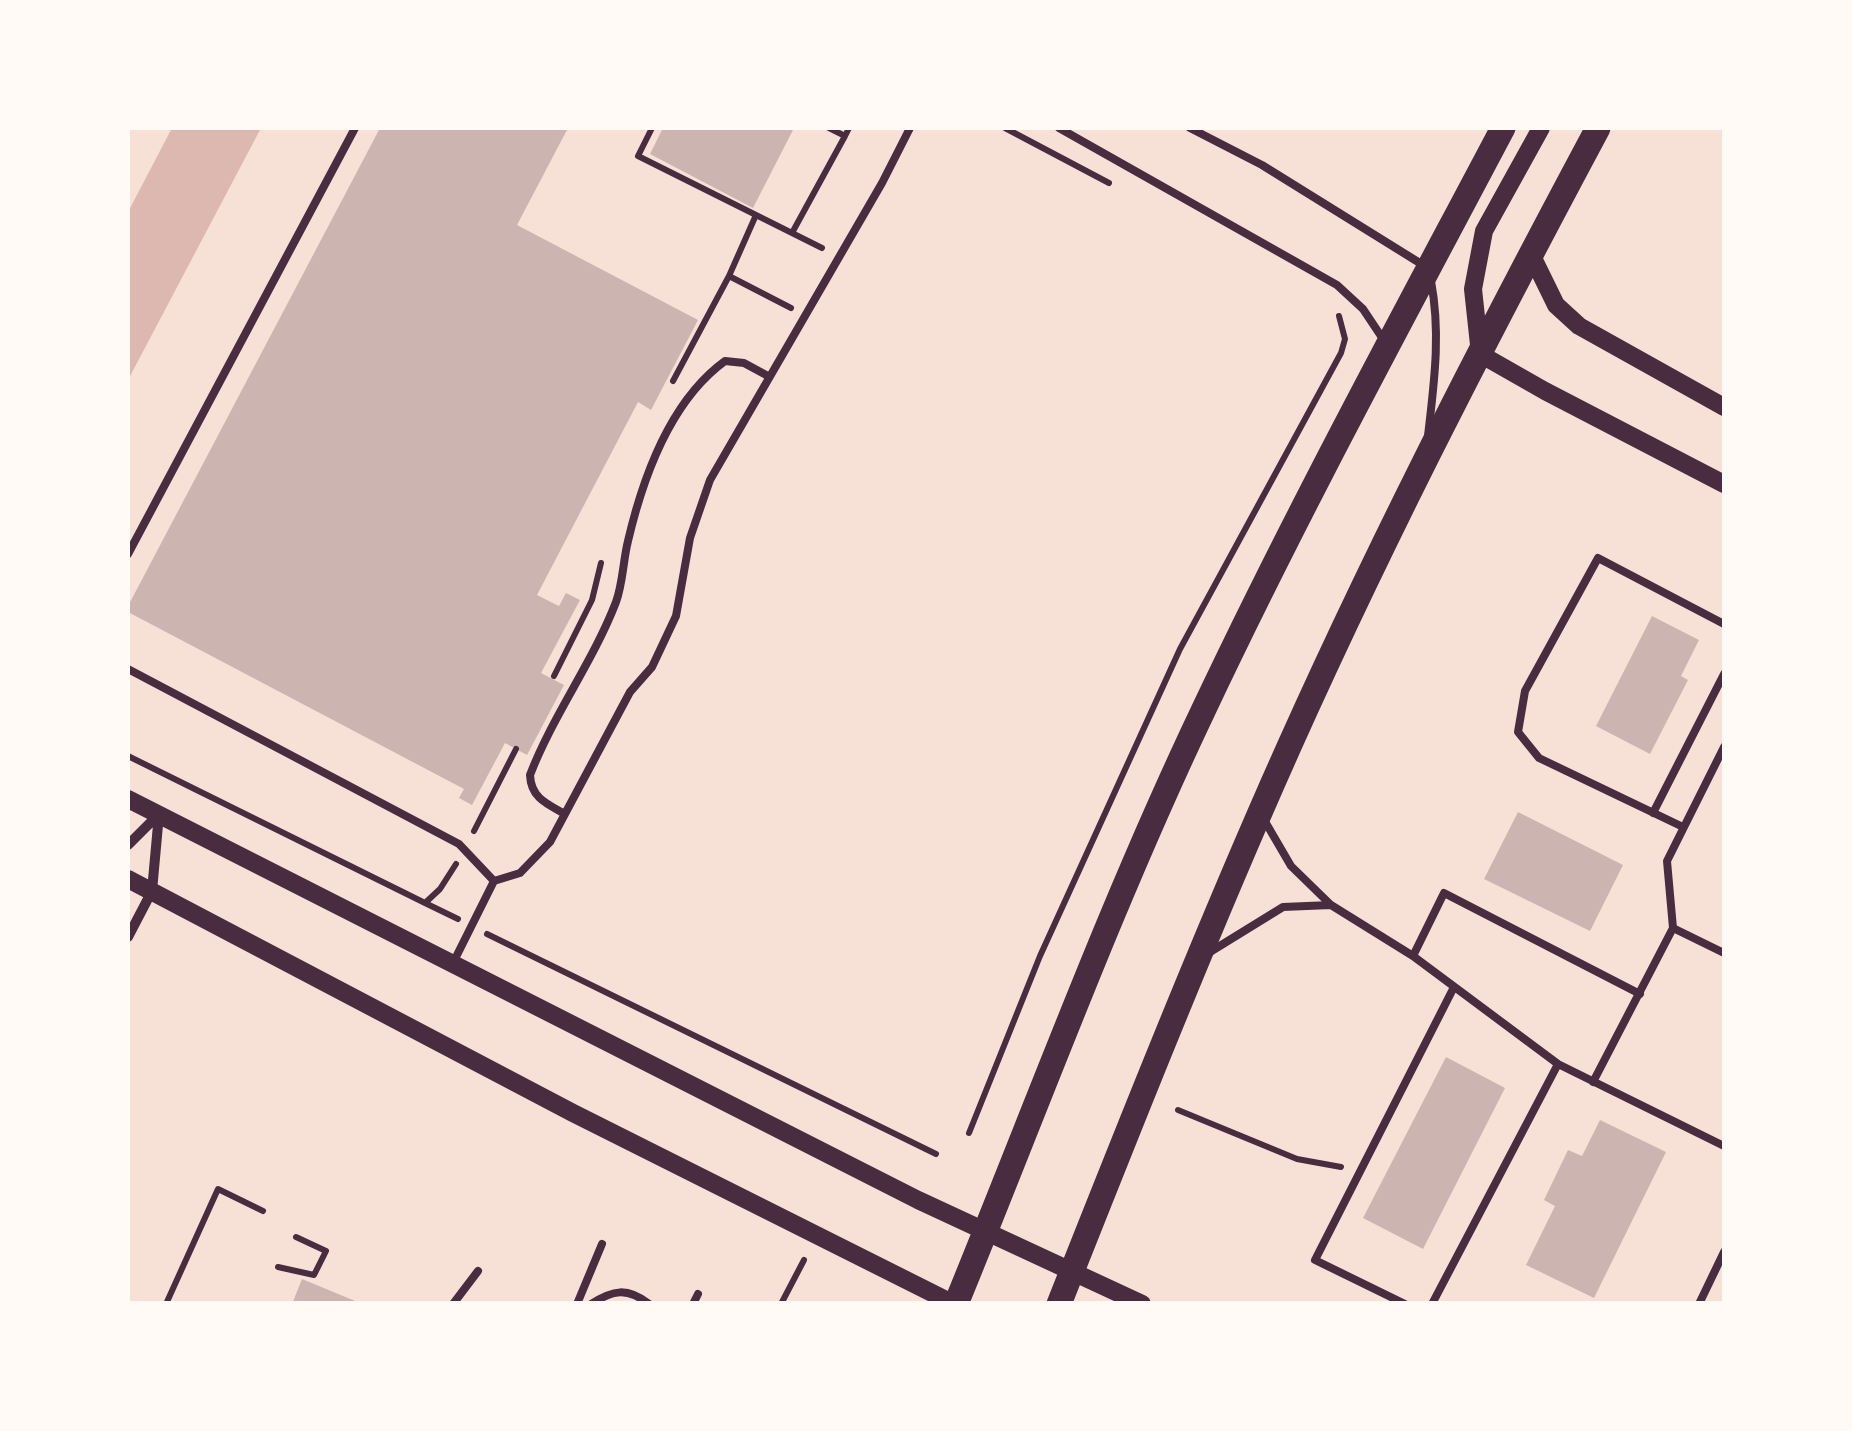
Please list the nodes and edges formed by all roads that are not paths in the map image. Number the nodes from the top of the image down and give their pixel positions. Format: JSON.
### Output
{"nodes":[{"id":1,"x":355,"y":128,"type":"edge"},
{"id":2,"x":910,"y":128,"type":"edge"},
{"id":3,"x":1059,"y":128,"type":"edge"},
{"id":4,"x":1190,"y":128,"type":"edge"},
{"id":5,"x":1502,"y":128,"type":"edge"},
{"id":6,"x":1541,"y":128,"type":"edge"},
{"id":7,"x":1598,"y":128,"type":"edge"},
{"id":8,"x":1531,"y":254,"type":"junction"},
{"id":9,"x":1428,"y":268,"type":"junction"},
{"id":10,"x":1388,"y":346,"type":"junction"},
{"id":11,"x":1480,"y":354,"type":"junction"},
{"id":12,"x":768,"y":376,"type":"junction"},
{"id":13,"x":1724,"y":407,"type":"edge"},
{"id":14,"x":1424,"y":468,"type":"junction"},
{"id":15,"x":1724,"y":484,"type":"edge"},
{"id":16,"x":128,"y":554,"type":"edge"},
{"id":17,"x":1724,"y":624,"type":"edge"},
{"id":18,"x":128,"y":669,"type":"edge"},
{"id":19,"x":1724,"y":674,"type":"edge"},
{"id":20,"x":1724,"y":747,"type":"edge"},
{"id":21,"x":128,"y":799,"type":"edge"},
{"id":22,"x":1260,"y":813,"type":"junction"},
{"id":23,"x":1653,"y":813,"type":"junction"},
{"id":24,"x":159,"y":814,"type":"junction"},
{"id":25,"x":565,"y":814,"type":"junction"},
{"id":26,"x":1683,"y":827,"type":"junction"},
{"id":27,"x":128,"y":844,"type":"edge"},
{"id":28,"x":128,"y":879,"type":"edge"},
{"id":29,"x":494,"y":881,"type":"junction"},
{"id":30,"x":152,"y":891,"type":"junction"},
{"id":31,"x":1331,"y":904,"type":"junction"},
{"id":32,"x":1673,"y":928,"type":"junction"},
{"id":33,"x":128,"y":937,"type":"edge"},
{"id":34,"x":1724,"y":953,"type":"edge"},
{"id":35,"x":1413,"y":956,"type":"junction"},
{"id":36,"x":1198,"y":960,"type":"junction"},
{"id":37,"x":452,"y":964,"type":"junction"},
{"id":38,"x":1454,"y":987,"type":"junction"},
{"id":39,"x":1640,"y":994,"type":"junction"},
{"id":40,"x":1558,"y":1064,"type":"junction"},
{"id":41,"x":1593,"y":1082,"type":"junction"},
{"id":42,"x":1724,"y":1146,"type":"edge"},
{"id":43,"x":986,"y":1232,"type":"junction"},
{"id":44,"x":602,"y":1244,"type":"dead end"},
{"id":45,"x":1724,"y":1252,"type":"edge"},
{"id":46,"x":478,"y":1271,"type":"dead end"},
{"id":47,"x":1072,"y":1271,"type":"junction"},
{"id":48,"x":698,"y":1294,"type":"dead end"},
{"id":49,"x":453,"y":1304,"type":"edge"},
{"id":50,"x":577,"y":1304,"type":"edge"},
{"id":51,"x":590,"y":1304,"type":"edge"},
{"id":52,"x":649,"y":1304,"type":"edge"},
{"id":53,"x":694,"y":1304,"type":"edge"},
{"id":54,"x":955,"y":1304,"type":"edge"},
{"id":55,"x":1059,"y":1304,"type":"edge"},
{"id":56,"x":1142,"y":1304,"type":"edge"},
{"id":57,"x":1405,"y":1304,"type":"edge"},
{"id":58,"x":1432,"y":1304,"type":"edge"},
{"id":59,"x":1699,"y":1304,"type":"edge"}],
"edges":[{"from":1,"to":16,"type":"lane"},
{"from":2,"to":12,"type":"lane"},
{"from":3,"to":10,"type":"lane"},
{"from":4,"to":9,"type":"lane"},
{"from":5,"to":9,"type":"main road"},
{"from":6,"to":11,"type":"street"},
{"from":7,"to":8,"type":"main road"},
{"from":8,"to":11,"type":"main road"},
{"from":8,"to":13,"type":"street"},
{"from":9,"to":10,"type":"main road"},
{"from":9,"to":14,"type":"lane"},
{"from":10,"to":43,"type":"main road"},
{"from":11,"to":14,"type":"main road"},
{"from":11,"to":15,"type":"street"},
{"from":12,"to":25,"type":"lane"},
{"from":12,"to":25,"type":"lane"},
{"from":14,"to":22,"type":"main road"},
{"from":17,"to":23,"type":"lane"},
{"from":18,"to":29,"type":"lane"},
{"from":19,"to":23,"type":"lane"},
{"from":20,"to":26,"type":"lane"},
{"from":21,"to":24,"type":"street"},
{"from":22,"to":31,"type":"lane"},
{"from":22,"to":36,"type":"main road"},
{"from":23,"to":26,"type":"lane"},
{"from":24,"to":27,"type":"street"},
{"from":24,"to":30,"type":"street"},
{"from":24,"to":37,"type":"street"},
{"from":25,"to":29,"type":"lane"},
{"from":26,"to":32,"type":"lane"},
{"from":28,"to":30,"type":"street"},
{"from":29,"to":37,"type":"lane"},
{"from":30,"to":33,"type":"street"},
{"from":30,"to":54,"type":"street"},
{"from":31,"to":35,"type":"lane"},
{"from":31,"to":36,"type":"lane"},
{"from":32,"to":34,"type":"lane"},
{"from":32,"to":39,"type":"lane"},
{"from":35,"to":38,"type":"lane"},
{"from":35,"to":39,"type":"lane"},
{"from":36,"to":47,"type":"main road"},
{"from":37,"to":43,"type":"street"},
{"from":38,"to":40,"type":"lane"},
{"from":38,"to":57,"type":"lane"},
{"from":39,"to":41,"type":"lane"},
{"from":40,"to":41,"type":"lane"},
{"from":40,"to":58,"type":"lane"},
{"from":41,"to":42,"type":"lane"},
{"from":43,"to":47,"type":"street"},
{"from":43,"to":54,"type":"main road"},
{"from":44,"to":50,"type":"lane"},
{"from":45,"to":59,"type":"lane"},
{"from":46,"to":49,"type":"lane"},
{"from":47,"to":55,"type":"main road"},
{"from":47,"to":56,"type":"street"},
{"from":48,"to":53,"type":"lane"},
{"from":51,"to":52,"type":"lane"}]}
